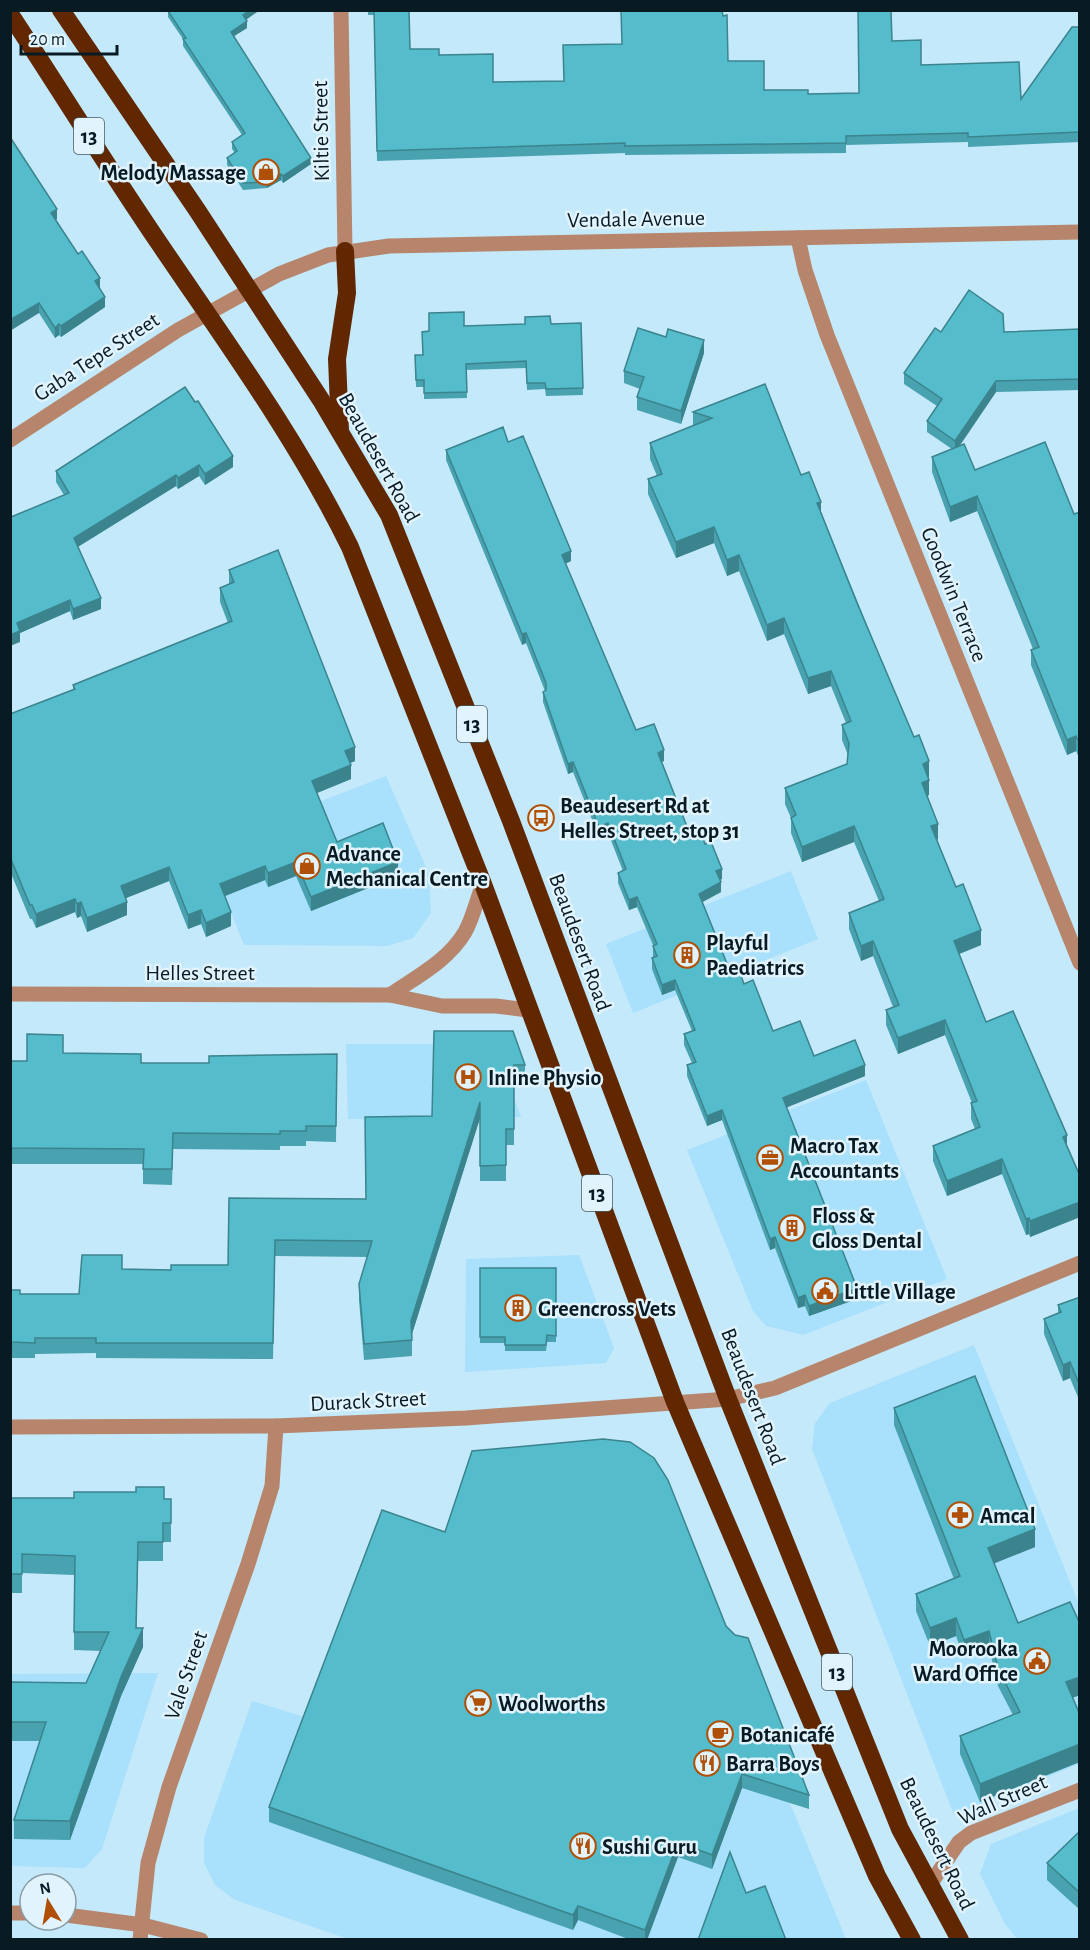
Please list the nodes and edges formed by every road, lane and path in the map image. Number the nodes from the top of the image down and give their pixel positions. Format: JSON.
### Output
{"nodes":[{"id":1,"x":61,"y":10,"type":"edge"},
{"id":2,"x":341,"y":10,"type":"edge"},
{"id":3,"x":10,"y":14,"type":"edge"},
{"id":4,"x":1080,"y":232,"type":"edge"},
{"id":5,"x":798,"y":238,"type":"junction"},
{"id":6,"x":345,"y":251,"type":"junction"},
{"id":7,"x":248,"y":291,"type":"junction"},
{"id":8,"x":208,"y":313,"type":"junction"},
{"id":9,"x":340,"y":432,"type":"junction"},
{"id":10,"x":10,"y":440,"type":"edge"},
{"id":11,"x":483,"y":884,"type":"junction"},
{"id":12,"x":1080,"y":963,"type":"edge"},
{"id":13,"x":10,"y":994,"type":"edge"},
{"id":14,"x":390,"y":994,"type":"junction"},
{"id":15,"x":528,"y":1010,"type":"junction"},
{"id":16,"x":1080,"y":1263,"type":"edge"},
{"id":17,"x":728,"y":1399,"type":"junction"},
{"id":18,"x":675,"y":1402,"type":"junction"},
{"id":19,"x":276,"y":1426,"type":"junction"},
{"id":20,"x":10,"y":1427,"type":"edge"},
{"id":21,"x":1080,"y":1790,"type":"edge"},
{"id":22,"x":929,"y":1886,"type":"junction"},
{"id":23,"x":78,"y":1918,"type":"edge"},
{"id":24,"x":141,"y":1932,"type":"edge"},
{"id":25,"x":201,"y":1940,"type":"edge"},
{"id":26,"x":912,"y":1940,"type":"edge"},
{"id":27,"x":960,"y":1940,"type":"edge"}],
"edges":[{"from":1,"to":7,"type":"highway","name":"Beaudesert Road","number":"13"},
{"from":2,"to":6,"type":"street","name":"Kiltie Street"},
{"from":3,"to":8,"type":"highway","number":"13"},
{"from":4,"to":5,"type":"street","name":"Vendale Avenue"},
{"from":5,"to":6,"type":"street","name":"Vendale Avenue"},
{"from":5,"to":12,"type":"street","name":"Goodwin Terrace"},
{"from":6,"to":7,"type":"street","name":"Vendale Avenue"},
{"from":6,"to":9,"type":"highway"},
{"from":7,"to":8,"type":"street","name":"Vendale Avenue"},
{"from":7,"to":9,"type":"highway","name":"Beaudesert Road","number":"13"},
{"from":8,"to":10,"type":"street","name":"Gaba Tepe Street"},
{"from":8,"to":11,"type":"highway","number":"13"},
{"from":9,"to":17,"type":"highway","name":"Beaudesert Road","number":"13"},
{"from":11,"to":14,"type":"street"},
{"from":11,"to":15,"type":"highway","number":"13"},
{"from":13,"to":14,"type":"street","name":"Helles Street"},
{"from":14,"to":15,"type":"street","name":"Helles Street"},
{"from":15,"to":18,"type":"highway","number":"13"},
{"from":16,"to":17,"type":"street","name":"Durack Street"},
{"from":17,"to":18,"type":"street","name":"Durack Street"},
{"from":17,"to":22,"type":"highway","name":"Beaudesert Road","number":"13"},
{"from":18,"to":19,"type":"street","name":"Durack Street"},
{"from":18,"to":26,"type":"highway","number":"13"},
{"from":19,"to":20,"type":"street","name":"Durack Street"},
{"from":19,"to":24,"type":"street","name":"Vale Street"},
{"from":21,"to":22,"type":"street","name":"Wall Street"},
{"from":22,"to":27,"type":"highway","name":"Beaudesert Road","number":"13"},
{"from":23,"to":24,"type":"street"},
{"from":24,"to":25,"type":"street"}]}
